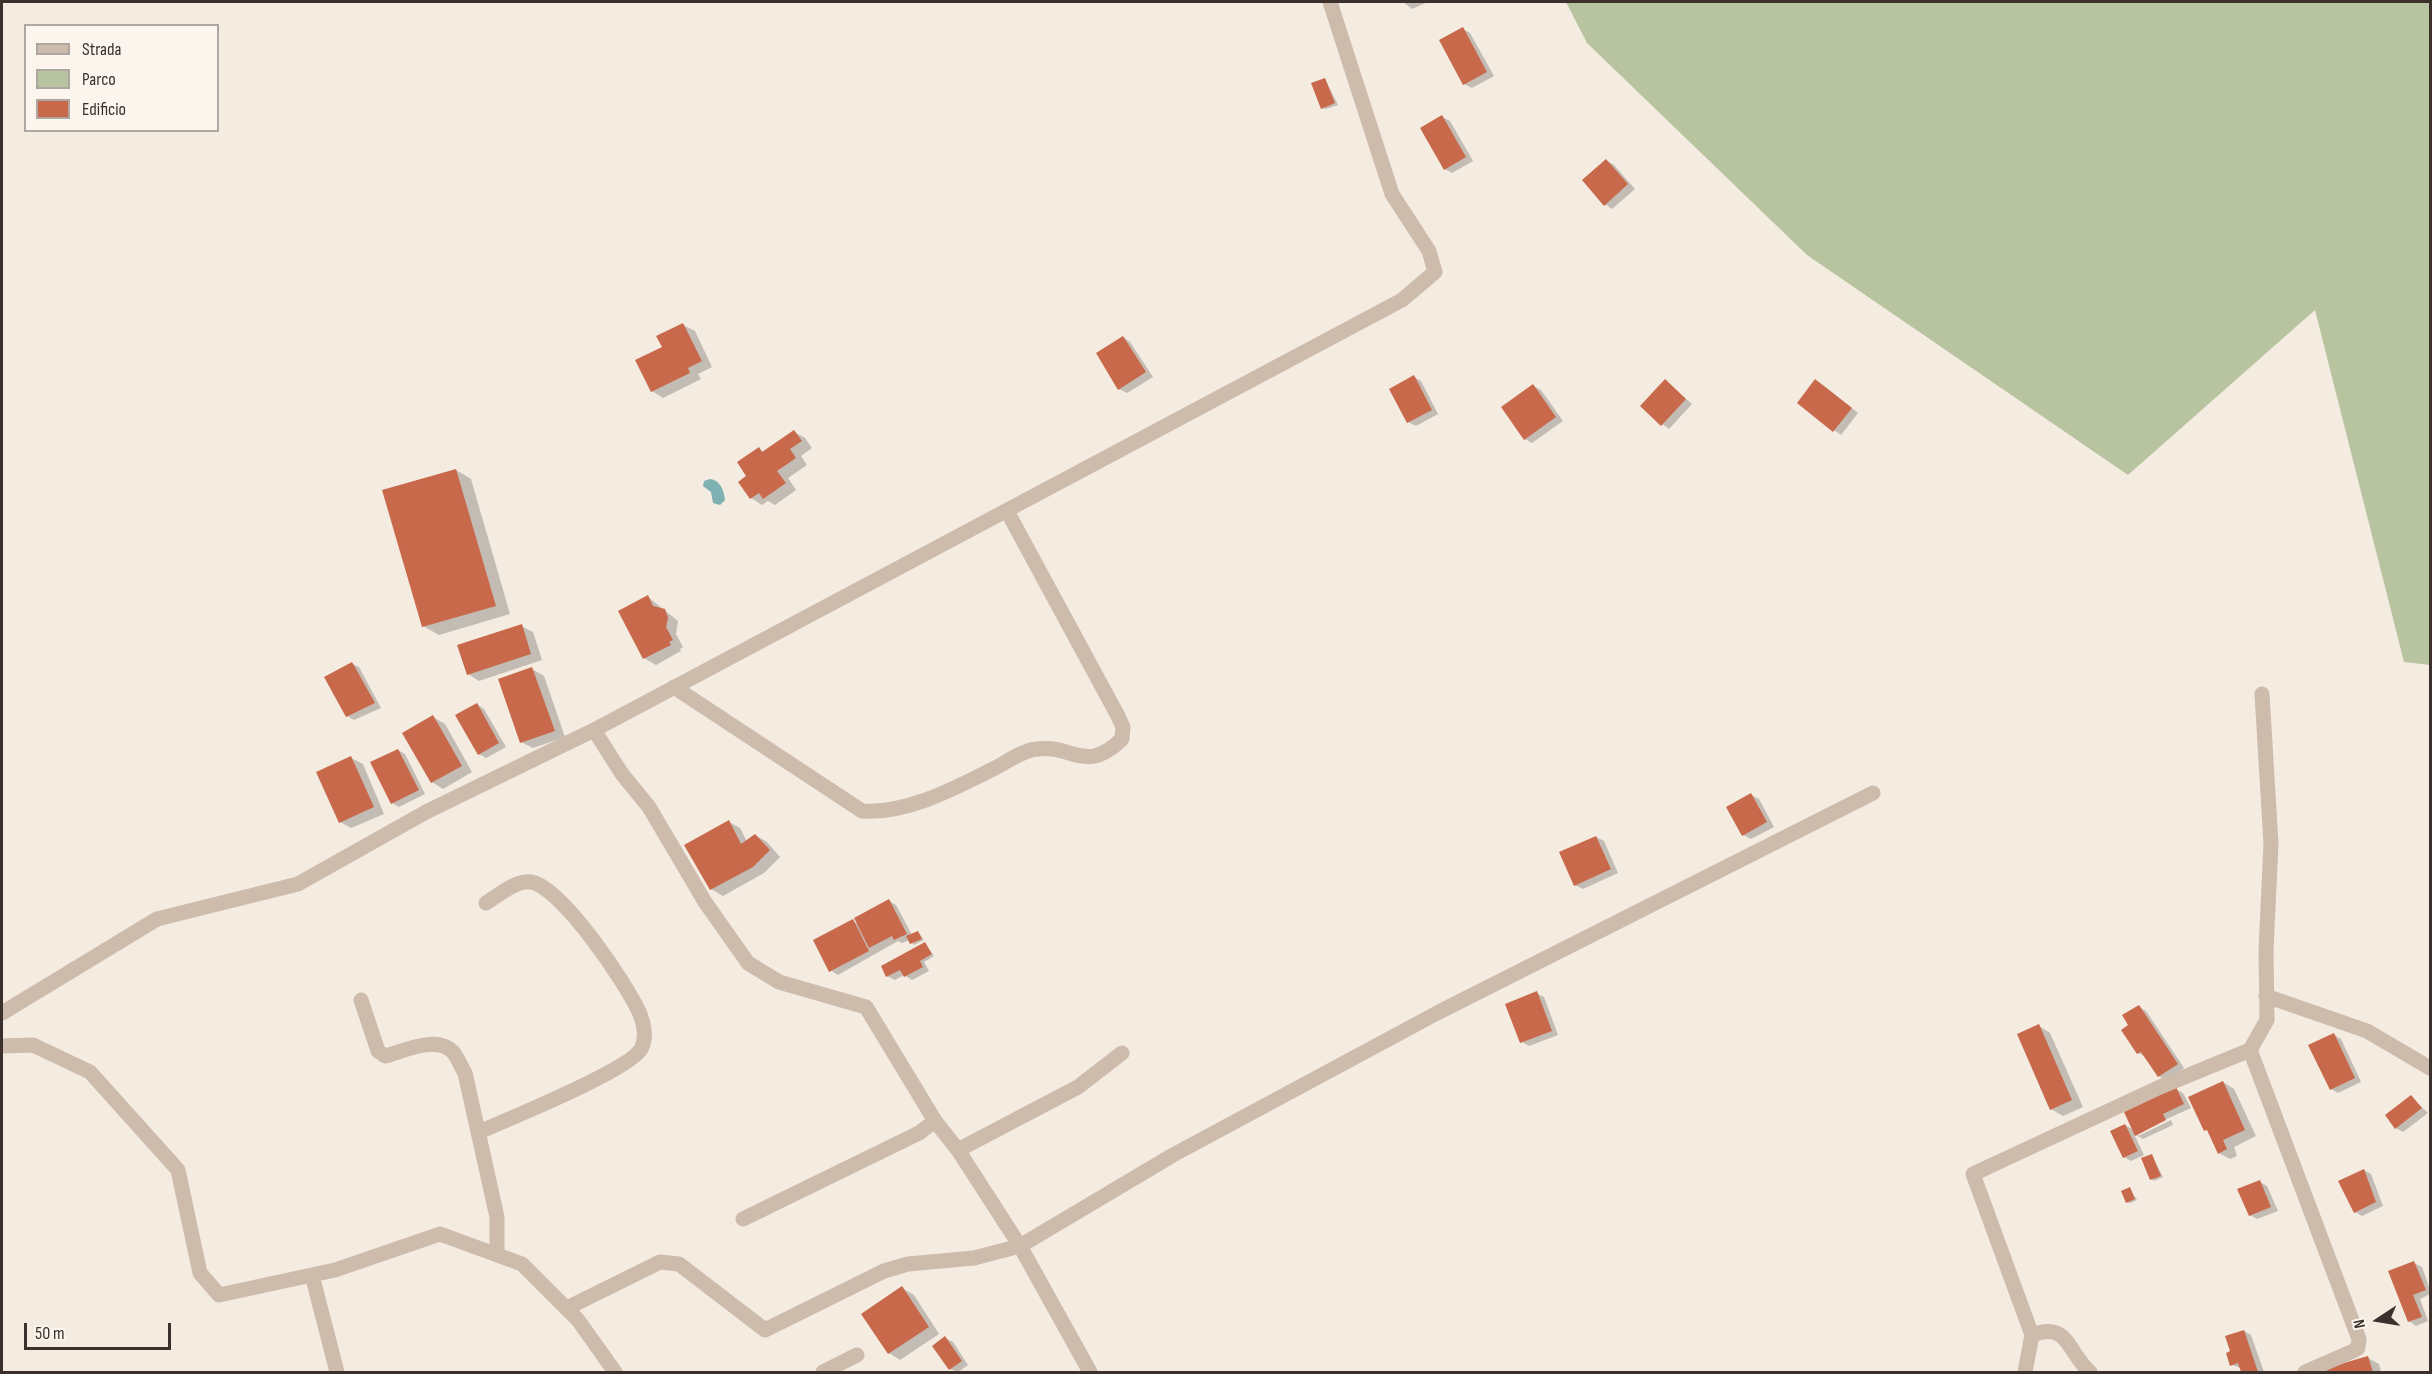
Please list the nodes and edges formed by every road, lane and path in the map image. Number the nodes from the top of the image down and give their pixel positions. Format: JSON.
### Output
{"nodes":[{"id":1,"x":1330,"y":2,"type":"edge"},
{"id":2,"x":1007,"y":511,"type":"junction"},
{"id":3,"x":674,"y":687,"type":"junction"},
{"id":4,"x":2262,"y":694,"type":"dead end"},
{"id":5,"x":594,"y":729,"type":"junction"},
{"id":6,"x":1873,"y":793,"type":"dead end"},
{"id":7,"x":486,"y":903,"type":"dead end"},
{"id":8,"x":2266,"y":996,"type":"junction"},
{"id":9,"x":361,"y":1000,"type":"dead end"},
{"id":10,"x":2,"y":1013,"type":"edge"},
{"id":11,"x":2,"y":1046,"type":"edge"},
{"id":12,"x":2250,"y":1050,"type":"junction"},
{"id":13,"x":1122,"y":1053,"type":"dead end"},
{"id":14,"x":2430,"y":1068,"type":"edge"},
{"id":15,"x":935,"y":1121,"type":"junction"},
{"id":16,"x":479,"y":1132,"type":"junction"},
{"id":17,"x":958,"y":1150,"type":"junction"},
{"id":18,"x":743,"y":1219,"type":"dead end"},
{"id":19,"x":1020,"y":1246,"type":"junction"},
{"id":20,"x":497,"y":1255,"type":"junction"},
{"id":21,"x":312,"y":1275,"type":"junction"},
{"id":22,"x":567,"y":1308,"type":"junction"},
{"id":23,"x":2032,"y":1335,"type":"junction"},
{"id":24,"x":857,"y":1355,"type":"dead end"},
{"id":25,"x":337,"y":1372,"type":"edge"},
{"id":26,"x":615,"y":1372,"type":"edge"},
{"id":27,"x":824,"y":1372,"type":"edge"},
{"id":28,"x":1090,"y":1372,"type":"edge"},
{"id":29,"x":2025,"y":1372,"type":"edge"},
{"id":30,"x":2090,"y":1372,"type":"edge"},
{"id":31,"x":2305,"y":1372,"type":"edge"}],
"edges":[{"from":1,"to":2,"type":"street"},
{"from":2,"to":3,"type":"street"},
{"from":2,"to":3,"type":"street"},
{"from":3,"to":5,"type":"street"},
{"from":4,"to":8,"type":"street"},
{"from":5,"to":10,"type":"street"},
{"from":5,"to":15,"type":"street"},
{"from":6,"to":19,"type":"street"},
{"from":7,"to":16,"type":"street"},
{"from":8,"to":12,"type":"street"},
{"from":8,"to":14,"type":"street"},
{"from":9,"to":16,"type":"street"},
{"from":11,"to":21,"type":"street"},
{"from":12,"to":23,"type":"street"},
{"from":12,"to":31,"type":"street"},
{"from":13,"to":17,"type":"street"},
{"from":15,"to":17,"type":"street"},
{"from":15,"to":18,"type":"street"},
{"from":16,"to":20,"type":"street"},
{"from":17,"to":19,"type":"street"},
{"from":19,"to":22,"type":"street"},
{"from":19,"to":28,"type":"street"},
{"from":20,"to":21,"type":"street"},
{"from":20,"to":22,"type":"street"},
{"from":21,"to":25,"type":"street"},
{"from":22,"to":26,"type":"street"},
{"from":23,"to":29,"type":"street"},
{"from":23,"to":30,"type":"street"},
{"from":24,"to":27,"type":"street"}]}
